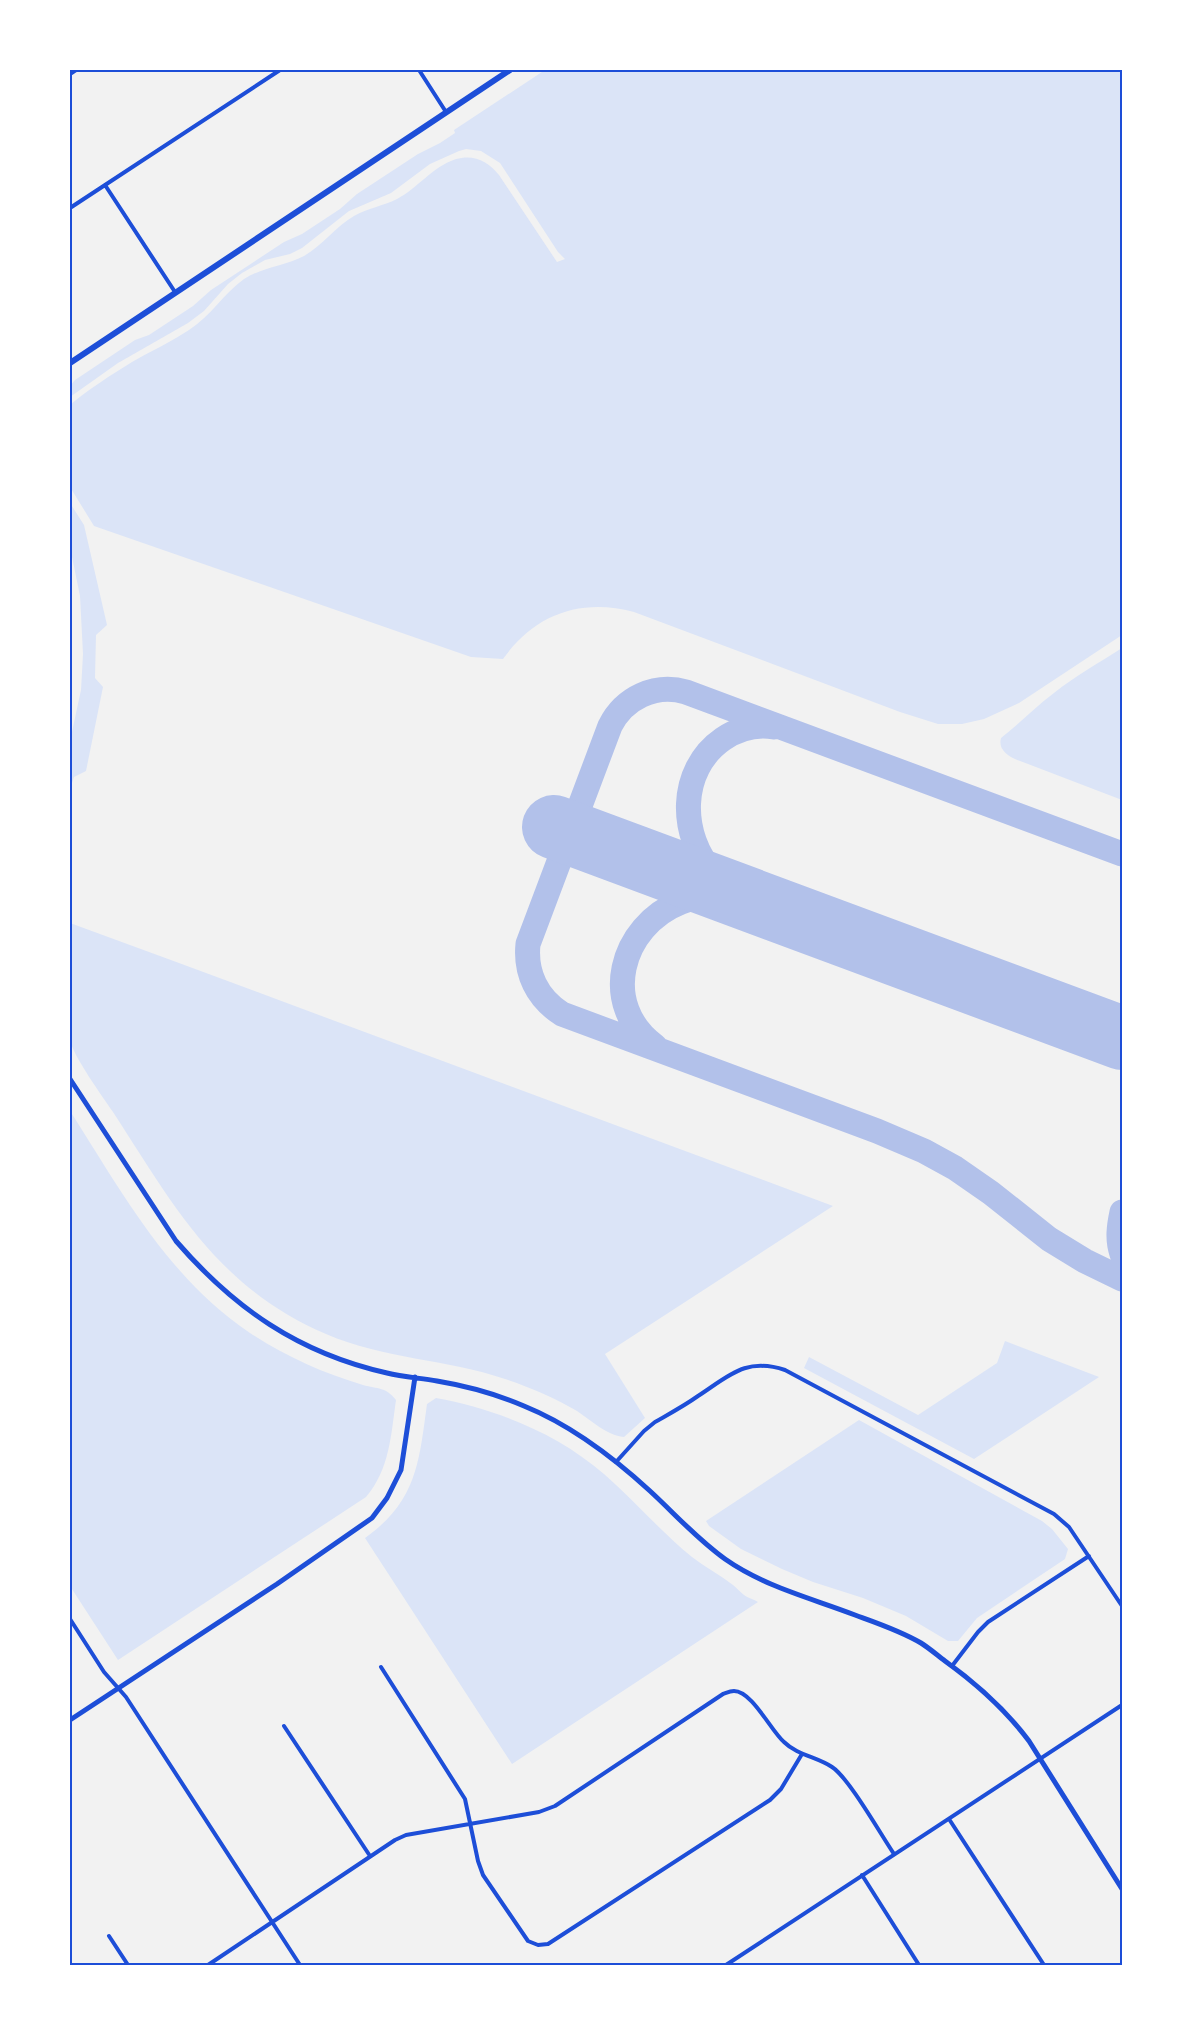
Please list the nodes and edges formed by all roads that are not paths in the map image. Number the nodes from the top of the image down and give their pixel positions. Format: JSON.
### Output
{"nodes":[{"id":1,"x":76,"y":70,"type":"edge"},
{"id":2,"x":280,"y":70,"type":"edge"},
{"id":3,"x":420,"y":70,"type":"edge"},
{"id":4,"x":510,"y":70,"type":"edge"},
{"id":5,"x":70,"y":74,"type":"edge"},
{"id":6,"x":446,"y":112,"type":"junction"},
{"id":7,"x":104,"y":184,"type":"junction"},
{"id":8,"x":70,"y":208,"type":"edge"},
{"id":9,"x":175,"y":292,"type":"junction"},
{"id":10,"x":70,"y":363,"type":"edge"},
{"id":11,"x":70,"y":1079,"type":"edge"},
{"id":12,"x":415,"y":1378,"type":"junction"},
{"id":13,"x":616,"y":1462,"type":"junction"},
{"id":14,"x":1089,"y":1556,"type":"junction"},
{"id":15,"x":1122,"y":1606,"type":"edge"},
{"id":16,"x":70,"y":1619,"type":"edge"},
{"id":17,"x":952,"y":1666,"type":"junction"},
{"id":18,"x":381,"y":1667,"type":"dead end"},
{"id":19,"x":119,"y":1688,"type":"junction"},
{"id":20,"x":1122,"y":1706,"type":"edge"},
{"id":21,"x":70,"y":1720,"type":"edge"},
{"id":22,"x":284,"y":1726,"type":"dead end"},
{"id":23,"x":802,"y":1754,"type":"junction"},
{"id":24,"x":1039,"y":1760,"type":"junction"},
{"id":25,"x":949,"y":1819,"type":"junction"},
{"id":26,"x":471,"y":1825,"type":"junction"},
{"id":27,"x":894,"y":1854,"type":"junction"},
{"id":28,"x":370,"y":1856,"type":"junction"},
{"id":29,"x":862,"y":1875,"type":"junction"},
{"id":30,"x":1122,"y":1889,"type":"edge"},
{"id":31,"x":272,"y":1922,"type":"junction"},
{"id":32,"x":109,"y":1936,"type":"dead end"},
{"id":33,"x":128,"y":1965,"type":"edge"},
{"id":34,"x":208,"y":1965,"type":"edge"},
{"id":35,"x":300,"y":1965,"type":"edge"},
{"id":36,"x":726,"y":1965,"type":"edge"},
{"id":37,"x":919,"y":1965,"type":"edge"},
{"id":38,"x":1044,"y":1965,"type":"edge"}],
"edges":[{"from":1,"to":5,"type":"street"},
{"from":2,"to":7,"type":"street"},
{"from":3,"to":6,"type":"street"},
{"from":4,"to":6,"type":"main road"},
{"from":6,"to":9,"type":"main road"},
{"from":7,"to":8,"type":"street"},
{"from":7,"to":9,"type":"street"},
{"from":9,"to":10,"type":"main road"},
{"from":11,"to":12,"type":"street"},
{"from":12,"to":13,"type":"street"},
{"from":12,"to":19,"type":"street"},
{"from":13,"to":14,"type":"street"},
{"from":13,"to":17,"type":"street"},
{"from":14,"to":15,"type":"street"},
{"from":14,"to":17,"type":"street"},
{"from":16,"to":19,"type":"street"},
{"from":17,"to":24,"type":"street"},
{"from":18,"to":26,"type":"street"},
{"from":19,"to":21,"type":"street"},
{"from":19,"to":31,"type":"street"},
{"from":20,"to":24,"type":"street"},
{"from":22,"to":28,"type":"street"},
{"from":23,"to":26,"type":"street"},
{"from":23,"to":26,"type":"street"},
{"from":23,"to":27,"type":"street"},
{"from":24,"to":25,"type":"street"},
{"from":24,"to":30,"type":"street"},
{"from":25,"to":27,"type":"street"},
{"from":25,"to":38,"type":"street"},
{"from":26,"to":28,"type":"street"},
{"from":27,"to":29,"type":"street"},
{"from":28,"to":31,"type":"street"},
{"from":29,"to":36,"type":"street"},
{"from":29,"to":37,"type":"street"},
{"from":31,"to":34,"type":"street"},
{"from":31,"to":35,"type":"street"},
{"from":32,"to":33,"type":"street"}]}
